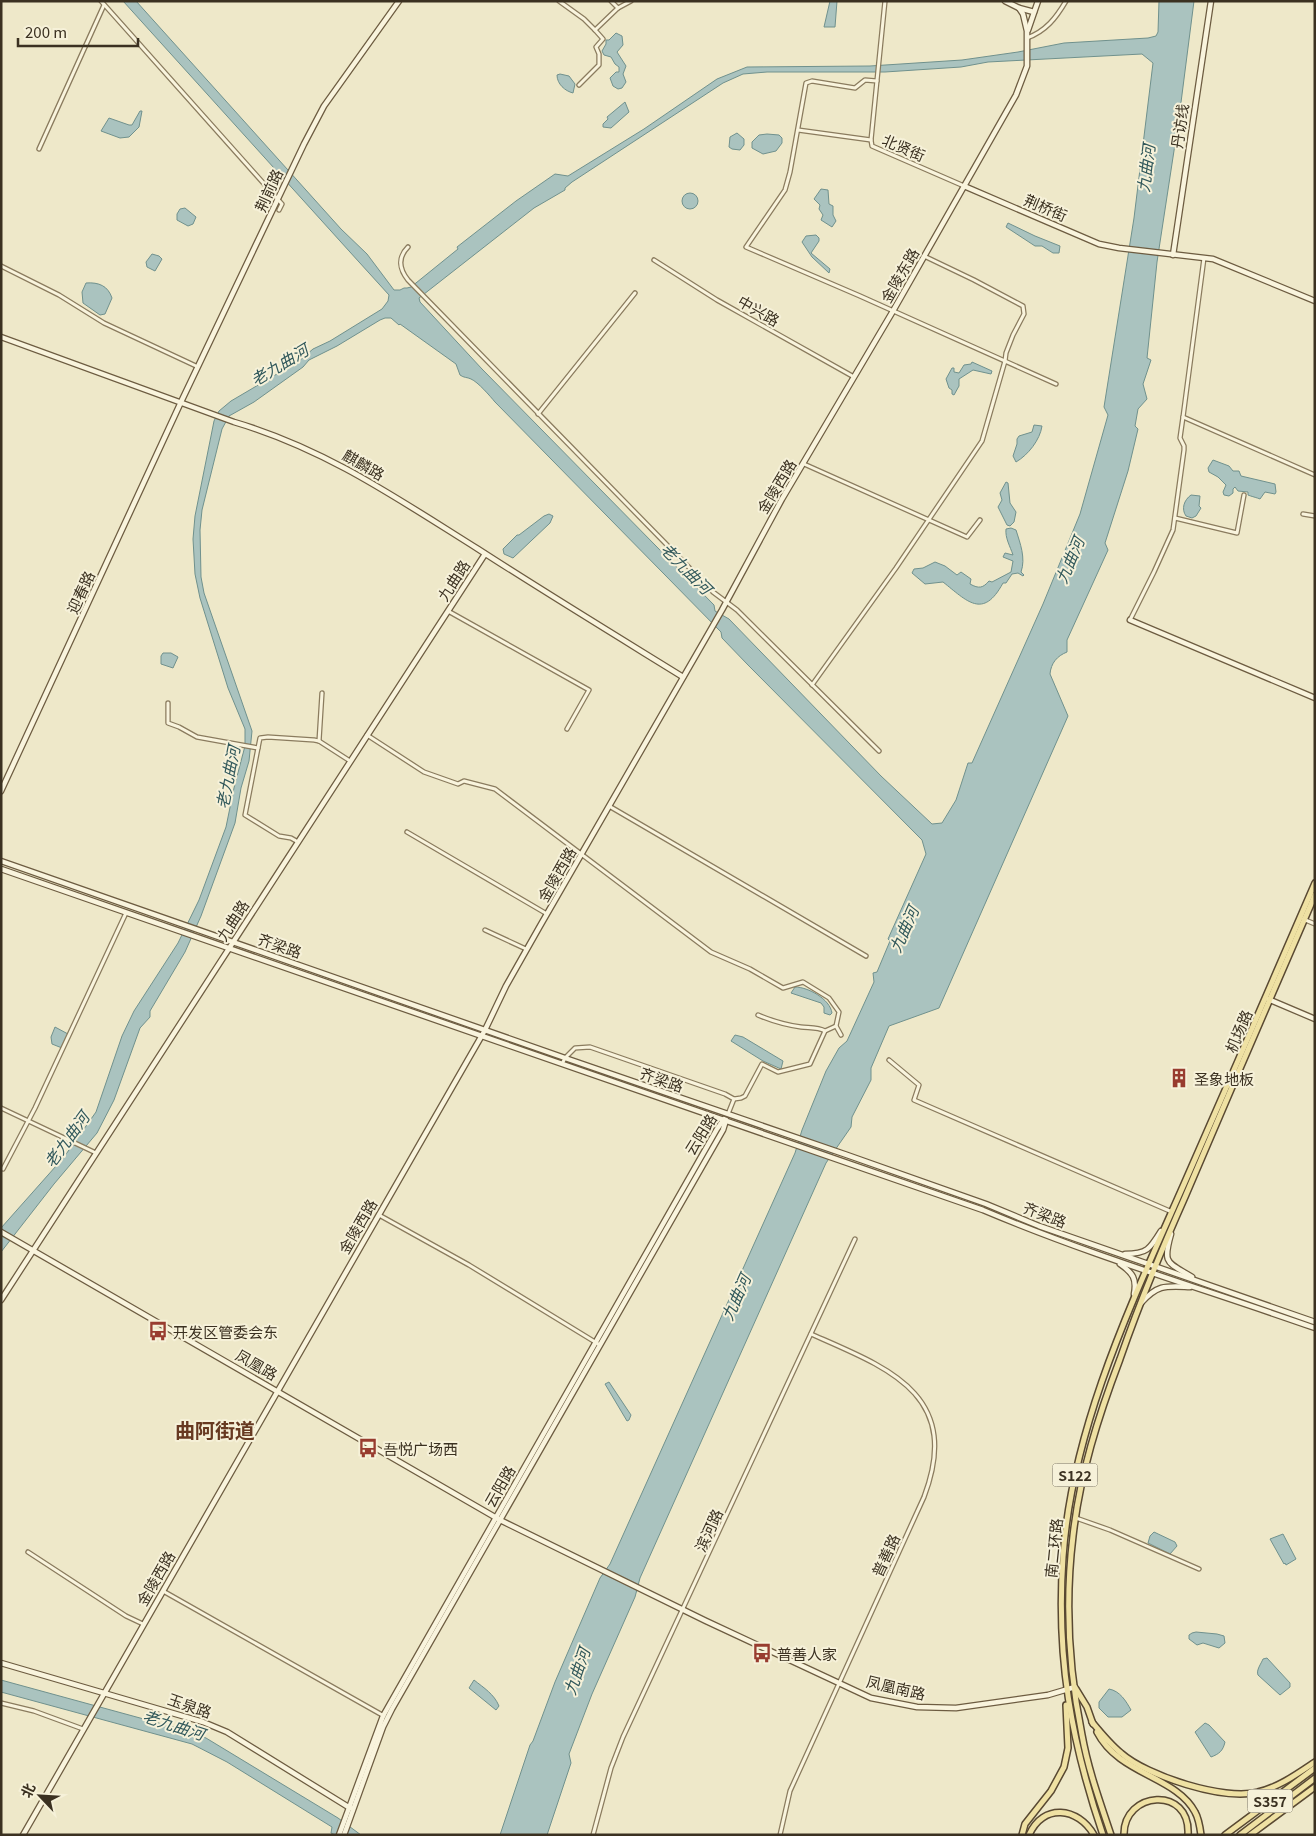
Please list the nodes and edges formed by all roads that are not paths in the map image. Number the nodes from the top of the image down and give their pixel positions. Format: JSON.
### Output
{"nodes":[{"id":1,"x":101,"y":1,"type":"edge"},
{"id":2,"x":398,"y":1,"type":"edge"},
{"id":3,"x":559,"y":1,"type":"edge"},
{"id":4,"x":611,"y":1,"type":"edge"},
{"id":5,"x":631,"y":1,"type":"edge"},
{"id":6,"x":885,"y":1,"type":"edge"},
{"id":7,"x":1005,"y":1,"type":"edge"},
{"id":8,"x":1038,"y":1,"type":"edge"},
{"id":9,"x":1066,"y":1,"type":"edge"},
{"id":10,"x":1211,"y":1,"type":"edge"},
{"id":11,"x":104,"y":5,"type":"junction"},
{"id":12,"x":618,"y":8,"type":"junction"},
{"id":13,"x":1019,"y":8,"type":"junction"},
{"id":14,"x":1034,"y":12,"type":"junction"},
{"id":15,"x":595,"y":30,"type":"junction"},
{"id":16,"x":1027,"y":31,"type":"junction"},
{"id":17,"x":1027,"y":38,"type":"junction"},
{"id":18,"x":877,"y":81,"type":"junction"},
{"id":19,"x":579,"y":85,"type":"dead end"},
{"id":20,"x":798,"y":130,"type":"junction"},
{"id":21,"x":871,"y":140,"type":"junction"},
{"id":22,"x":39,"y":148,"type":"dead end"},
{"id":23,"x":964,"y":186,"type":"junction"},
{"id":24,"x":278,"y":199,"type":"junction"},
{"id":25,"x":279,"y":210,"type":"dead end"},
{"id":26,"x":408,"y":247,"type":"dead end"},
{"id":27,"x":1170,"y":255,"type":"junction"},
{"id":28,"x":924,"y":256,"type":"junction"},
{"id":29,"x":1204,"y":257,"type":"junction"},
{"id":30,"x":654,"y":260,"type":"dead end"},
{"id":31,"x":1,"y":266,"type":"edge"},
{"id":32,"x":635,"y":293,"type":"dead end"},
{"id":33,"x":1315,"y":301,"type":"edge"},
{"id":34,"x":893,"y":311,"type":"junction"},
{"id":35,"x":1,"y":336,"type":"edge"},
{"id":36,"x":1005,"y":361,"type":"junction"},
{"id":37,"x":196,"y":366,"type":"dead end"},
{"id":38,"x":854,"y":377,"type":"junction"},
{"id":39,"x":1056,"y":384,"type":"dead end"},
{"id":40,"x":181,"y":402,"type":"junction"},
{"id":41,"x":538,"y":414,"type":"junction"},
{"id":42,"x":1183,"y":417,"type":"junction"},
{"id":43,"x":804,"y":464,"type":"junction"},
{"id":44,"x":1315,"y":475,"type":"edge"},
{"id":45,"x":1244,"y":495,"type":"dead end"},
{"id":46,"x":1303,"y":514,"type":"dead end"},
{"id":47,"x":1315,"y":516,"type":"edge"},
{"id":48,"x":1175,"y":518,"type":"junction"},
{"id":49,"x":930,"y":520,"type":"junction"},
{"id":50,"x":980,"y":520,"type":"dead end"},
{"id":51,"x":485,"y":554,"type":"junction"},
{"id":52,"x":726,"y":602,"type":"junction"},
{"id":53,"x":448,"y":610,"type":"junction"},
{"id":54,"x":1130,"y":620,"type":"joint"},
{"id":55,"x":683,"y":677,"type":"junction"},
{"id":56,"x":812,"y":685,"type":"junction"},
{"id":57,"x":322,"y":693,"type":"dead end"},
{"id":58,"x":1315,"y":698,"type":"edge"},
{"id":59,"x":168,"y":703,"type":"dead end"},
{"id":60,"x":567,"y":729,"type":"dead end"},
{"id":61,"x":367,"y":735,"type":"junction"},
{"id":62,"x":319,"y":741,"type":"junction"},
{"id":63,"x":257,"y":748,"type":"junction"},
{"id":64,"x":879,"y":751,"type":"dead end"},
{"id":65,"x":350,"y":761,"type":"junction"},
{"id":66,"x":1,"y":791,"type":"edge"},
{"id":67,"x":609,"y":806,"type":"junction"},
{"id":68,"x":407,"y":832,"type":"dead end"},
{"id":69,"x":298,"y":842,"type":"junction"},
{"id":70,"x":581,"y":855,"type":"junction"},
{"id":71,"x":1,"y":861,"type":"edge"},
{"id":72,"x":1,"y":868,"type":"edge"},
{"id":73,"x":1315,"y":883,"type":"edge"},
{"id":74,"x":89,"y":892,"type":"junction"},
{"id":75,"x":1315,"y":895,"type":"edge"},
{"id":76,"x":86,"y":898,"type":"junction"},
{"id":77,"x":126,"y":912,"type":"junction"},
{"id":78,"x":547,"y":914,"type":"junction"},
{"id":79,"x":1302,"y":918,"type":"junction"},
{"id":80,"x":1315,"y":924,"type":"edge"},
{"id":81,"x":485,"y":930,"type":"dead end"},
{"id":82,"x":233,"y":942,"type":"junction"},
{"id":83,"x":229,"y":948,"type":"junction"},
{"id":84,"x":527,"y":950,"type":"junction"},
{"id":85,"x":866,"y":956,"type":"dead end"},
{"id":86,"x":1268,"y":999,"type":"junction"},
{"id":87,"x":758,"y":1014,"type":"dead end"},
{"id":88,"x":1315,"y":1019,"type":"edge"},
{"id":89,"x":836,"y":1026,"type":"junction"},
{"id":90,"x":485,"y":1030,"type":"junction"},
{"id":91,"x":825,"y":1030,"type":"junction"},
{"id":92,"x":481,"y":1036,"type":"junction"},
{"id":93,"x":841,"y":1036,"type":"dead end"},
{"id":94,"x":565,"y":1058,"type":"junction"},
{"id":95,"x":889,"y":1060,"type":"dead end"},
{"id":96,"x":562,"y":1064,"type":"junction"},
{"id":97,"x":734,"y":1099,"type":"junction"},
{"id":98,"x":1,"y":1108,"type":"edge"},
{"id":99,"x":728,"y":1114,"type":"junction"},
{"id":100,"x":28,"y":1120,"type":"junction"},
{"id":101,"x":724,"y":1121,"type":"junction"},
{"id":102,"x":96,"y":1153,"type":"junction"},
{"id":103,"x":3,"y":1169,"type":"dead end"},
{"id":104,"x":378,"y":1214,"type":"junction"},
{"id":105,"x":1172,"y":1216,"type":"junction"},
{"id":106,"x":1,"y":1232,"type":"edge"},
{"id":107,"x":855,"y":1239,"type":"dead end"},
{"id":108,"x":33,"y":1250,"type":"junction"},
{"id":109,"x":1119,"y":1254,"type":"junction"},
{"id":110,"x":1115,"y":1261,"type":"junction"},
{"id":111,"x":1149,"y":1264,"type":"junction"},
{"id":112,"x":1155,"y":1266,"type":"junction"},
{"id":113,"x":1145,"y":1271,"type":"junction"},
{"id":114,"x":1152,"y":1274,"type":"junction"},
{"id":115,"x":1200,"y":1282,"type":"junction"},
{"id":116,"x":1196,"y":1288,"type":"junction"},
{"id":117,"x":1,"y":1300,"type":"edge"},
{"id":118,"x":1132,"y":1303,"type":"junction"},
{"id":119,"x":1138,"y":1306,"type":"junction"},
{"id":120,"x":1315,"y":1322,"type":"edge"},
{"id":121,"x":1315,"y":1328,"type":"edge"},
{"id":122,"x":811,"y":1334,"type":"junction"},
{"id":123,"x":598,"y":1344,"type":"junction"},
{"id":124,"x":277,"y":1390,"type":"junction"},
{"id":125,"x":1085,"y":1437,"type":"junction"},
{"id":126,"x":1092,"y":1438,"type":"junction"},
{"id":127,"x":1076,"y":1518,"type":"junction"},
{"id":128,"x":498,"y":1519,"type":"junction"},
{"id":129,"x":28,"y":1552,"type":"dead end"},
{"id":130,"x":1199,"y":1569,"type":"dead end"},
{"id":131,"x":162,"y":1591,"type":"junction"},
{"id":132,"x":683,"y":1609,"type":"junction"},
{"id":133,"x":143,"y":1624,"type":"junction"},
{"id":134,"x":1,"y":1663,"type":"edge"},
{"id":135,"x":838,"y":1683,"type":"junction"},
{"id":136,"x":1074,"y":1687,"type":"junction"},
{"id":137,"x":1066,"y":1690,"type":"junction"},
{"id":138,"x":104,"y":1692,"type":"junction"},
{"id":139,"x":1,"y":1703,"type":"edge"},
{"id":140,"x":385,"y":1717,"type":"junction"},
{"id":141,"x":85,"y":1727,"type":"junction"},
{"id":142,"x":1315,"y":1762,"type":"edge"},
{"id":143,"x":1315,"y":1768,"type":"edge"},
{"id":144,"x":1141,"y":1769,"type":"junction"},
{"id":145,"x":1315,"y":1778,"type":"edge"},
{"id":146,"x":1315,"y":1787,"type":"edge"},
{"id":147,"x":351,"y":1808,"type":"junction"},
{"id":148,"x":346,"y":1821,"type":"junction"},
{"id":149,"x":23,"y":1835,"type":"edge"},
{"id":150,"x":338,"y":1835,"type":"edge"},
{"id":151,"x":344,"y":1835,"type":"edge"},
{"id":152,"x":593,"y":1835,"type":"edge"},
{"id":153,"x":780,"y":1835,"type":"edge"},
{"id":154,"x":1022,"y":1835,"type":"edge"},
{"id":155,"x":1029,"y":1835,"type":"edge"},
{"id":156,"x":1094,"y":1835,"type":"edge"},
{"id":157,"x":1103,"y":1835,"type":"edge"},
{"id":158,"x":1111,"y":1835,"type":"edge"},
{"id":159,"x":1124,"y":1835,"type":"edge"},
{"id":160,"x":1188,"y":1835,"type":"edge"},
{"id":161,"x":1201,"y":1835,"type":"edge"},
{"id":162,"x":1225,"y":1835,"type":"edge"},
{"id":163,"x":1240,"y":1835,"type":"edge"},
{"id":164,"x":1250,"y":1835,"type":"edge"}],
"edges":[{"from":1,"to":11,"type":"street"},
{"from":2,"to":24,"type":"main road","name":"荆前路"},
{"from":3,"to":15,"type":"street"},
{"from":4,"to":12,"type":"street"},
{"from":5,"to":12,"type":"street"},
{"from":6,"to":18,"type":"street","name":"北贤街"},
{"from":7,"to":13,"type":"main road"},
{"from":8,"to":14,"type":"main road"},
{"from":9,"to":17,"type":"street"},
{"from":10,"to":27,"type":"main road","name":"丹访线"},
{"from":11,"to":22,"type":"street"},
{"from":11,"to":24,"type":"street"},
{"from":12,"to":15,"type":"street"},
{"from":13,"to":14,"type":"main road"},
{"from":13,"to":16,"type":"main road"},
{"from":14,"to":16,"type":"main road"},
{"from":15,"to":19,"type":"street"},
{"from":16,"to":17,"type":"main road"},
{"from":17,"to":23,"type":"main road","name":"金陵东路"},
{"from":18,"to":20,"type":"street"},
{"from":18,"to":21,"type":"street","name":"北贤街"},
{"from":20,"to":21,"type":"street"},
{"from":20,"to":34,"type":"street"},
{"from":21,"to":23,"type":"street","name":"北贤街"},
{"from":23,"to":27,"type":"main road","name":"荆桥街"},
{"from":23,"to":28,"type":"main road","name":"金陵东路"},
{"from":24,"to":25,"type":"street"},
{"from":24,"to":40,"type":"main road","name":"荆前路"},
{"from":26,"to":41,"type":"street"},
{"from":27,"to":29,"type":"main road"},
{"from":28,"to":34,"type":"main road","name":"金陵东路"},
{"from":28,"to":36,"type":"street"},
{"from":29,"to":33,"type":"main road"},
{"from":29,"to":42,"type":"street"},
{"from":30,"to":38,"type":"street","name":"中兴路"},
{"from":31,"to":37,"type":"street"},
{"from":32,"to":41,"type":"street"},
{"from":34,"to":36,"type":"street"},
{"from":34,"to":38,"type":"main road","name":"金陵东路"},
{"from":35,"to":40,"type":"main road","name":"麒麟路"},
{"from":36,"to":39,"type":"street"},
{"from":36,"to":49,"type":"street"},
{"from":38,"to":43,"type":"main road","name":"金陵西路"},
{"from":40,"to":51,"type":"main road","name":"麒麟路"},
{"from":40,"to":66,"type":"main road","name":"迎春路"},
{"from":41,"to":52,"type":"street"},
{"from":42,"to":44,"type":"street"},
{"from":42,"to":48,"type":"street"},
{"from":43,"to":49,"type":"street"},
{"from":43,"to":52,"type":"main road","name":"金陵西路"},
{"from":45,"to":48,"type":"street"},
{"from":46,"to":47,"type":"street"},
{"from":48,"to":54,"type":"street"},
{"from":49,"to":50,"type":"street"},
{"from":49,"to":56,"type":"street"},
{"from":51,"to":53,"type":"main road","name":"九曲路"},
{"from":51,"to":55,"type":"main road","name":"麒麟路"},
{"from":52,"to":55,"type":"main road","name":"金陵西路"},
{"from":52,"to":56,"type":"street"},
{"from":53,"to":60,"type":"street"},
{"from":53,"to":61,"type":"main road","name":"九曲路"},
{"from":54,"to":58,"type":"main road"},
{"from":55,"to":67,"type":"main road","name":"金陵西路"},
{"from":56,"to":64,"type":"street"},
{"from":57,"to":62,"type":"street"},
{"from":59,"to":63,"type":"street"},
{"from":61,"to":65,"type":"main road","name":"九曲路"},
{"from":61,"to":70,"type":"street"},
{"from":62,"to":63,"type":"street"},
{"from":62,"to":65,"type":"street"},
{"from":63,"to":69,"type":"street"},
{"from":65,"to":69,"type":"main road","name":"九曲路"},
{"from":67,"to":70,"type":"main road","name":"金陵西路"},
{"from":67,"to":85,"type":"street"},
{"from":68,"to":78,"type":"street"},
{"from":69,"to":82,"type":"main road","name":"九曲路"},
{"from":70,"to":78,"type":"main road","name":"金陵西路"},
{"from":70,"to":89,"type":"street"},
{"from":71,"to":74,"type":"main road","name":"齐梁路"},
{"from":72,"to":76,"type":"main road","name":"齐梁路"},
{"from":73,"to":79,"type":"main road","name":"机场路","number":"S122"},
{"from":74,"to":76,"type":"main road"},
{"from":74,"to":82,"type":"main road","name":"齐梁路"},
{"from":75,"to":79,"type":"main road","name":"机场路","number":"S122"},
{"from":76,"to":77,"type":"main road","name":"齐梁路"},
{"from":77,"to":83,"type":"main road","name":"齐梁路"},
{"from":77,"to":100,"type":"street"},
{"from":78,"to":84,"type":"main road","name":"金陵西路"},
{"from":79,"to":80,"type":"street"},
{"from":79,"to":86,"type":"main road","name":"机场路","number":"S122"},
{"from":81,"to":84,"type":"street"},
{"from":82,"to":83,"type":"main road","name":"九曲路"},
{"from":82,"to":90,"type":"main road","name":"齐梁路"},
{"from":83,"to":92,"type":"main road","name":"齐梁路"},
{"from":83,"to":102,"type":"main road","name":"九曲路"},
{"from":84,"to":90,"type":"main road","name":"金陵西路"},
{"from":86,"to":88,"type":"main road"},
{"from":86,"to":105,"type":"main road","name":"机场路","number":"S122"},
{"from":87,"to":91,"type":"street"},
{"from":89,"to":91,"type":"street"},
{"from":89,"to":93,"type":"street"},
{"from":90,"to":92,"type":"main road","name":"金陵西路"},
{"from":90,"to":94,"type":"main road","name":"齐梁路"},
{"from":91,"to":97,"type":"street"},
{"from":92,"to":96,"type":"main road","name":"齐梁路"},
{"from":92,"to":104,"type":"main road","name":"金陵西路"},
{"from":94,"to":96,"type":"street"},
{"from":94,"to":97,"type":"street"},
{"from":94,"to":99,"type":"main road","name":"齐梁路"},
{"from":95,"to":105,"type":"street"},
{"from":96,"to":101,"type":"main road","name":"齐梁路"},
{"from":97,"to":99,"type":"street"},
{"from":98,"to":100,"type":"street"},
{"from":99,"to":101,"type":"main road","name":"云阳路"},
{"from":99,"to":109,"type":"main road","name":"齐梁路"},
{"from":100,"to":102,"type":"street"},
{"from":100,"to":103,"type":"street"},
{"from":101,"to":110,"type":"main road","name":"齐梁路"},
{"from":101,"to":123,"type":"main road","name":"云阳路"},
{"from":102,"to":108,"type":"main road","name":"九曲路"},
{"from":104,"to":123,"type":"street"},
{"from":104,"to":124,"type":"main road","name":"金陵西路"},
{"from":105,"to":109,"type":"main road"},
{"from":105,"to":111,"type":"main road","name":"机场路","number":"S122"},
{"from":105,"to":112,"type":"main road","name":"机场路","number":"S122"},
{"from":105,"to":115,"type":"main road"},
{"from":106,"to":108,"type":"main road","name":"凤凰路"},
{"from":107,"to":122,"type":"street","name":"滨河路"},
{"from":108,"to":117,"type":"main road","name":"九曲路"},
{"from":108,"to":124,"type":"main road","name":"凤凰路"},
{"from":109,"to":111,"type":"main road","name":"齐梁路"},
{"from":110,"to":113,"type":"main road","name":"齐梁路"},
{"from":110,"to":118,"type":"main road"},
{"from":111,"to":112,"type":"main road","name":"齐梁路"},
{"from":111,"to":113,"type":"main road","name":"机场路","number":"S122"},
{"from":112,"to":114,"type":"main road","name":"机场路","number":"S122"},
{"from":112,"to":115,"type":"main road","name":"齐梁路"},
{"from":113,"to":114,"type":"main road","name":"齐梁路"},
{"from":113,"to":118,"type":"main road","name":"南二环路","number":"S122"},
{"from":114,"to":116,"type":"main road","name":"齐梁路"},
{"from":114,"to":119,"type":"main road","name":"南二环路","number":"S122"},
{"from":115,"to":120,"type":"main road","name":"齐梁路"},
{"from":116,"to":119,"type":"main road"},
{"from":116,"to":121,"type":"main road","name":"齐梁路"},
{"from":118,"to":125,"type":"main road","name":"南二环路","number":"S122"},
{"from":119,"to":126,"type":"main road","name":"南二环路","number":"S122"},
{"from":122,"to":132,"type":"street","name":"滨河路"},
{"from":122,"to":135,"type":"street","name":"普善路"},
{"from":123,"to":128,"type":"main road","name":"云阳路"},
{"from":124,"to":128,"type":"main road","name":"凤凰路"},
{"from":124,"to":131,"type":"main road","name":"金陵西路"},
{"from":125,"to":126,"type":"main road"},
{"from":125,"to":137,"type":"main road","name":"南二环路","number":"S122"},
{"from":126,"to":127,"type":"main road","name":"南二环路","number":"S122"},
{"from":127,"to":130,"type":"street"},
{"from":127,"to":136,"type":"main road","name":"南二环路","number":"S122"},
{"from":128,"to":132,"type":"main road","name":"凤凰南路"},
{"from":128,"to":140,"type":"main road","name":"云阳路"},
{"from":129,"to":133,"type":"street"},
{"from":131,"to":133,"type":"main road","name":"金陵西路"},
{"from":131,"to":140,"type":"street"},
{"from":132,"to":135,"type":"main road","name":"凤凰南路"},
{"from":132,"to":152,"type":"street","name":"滨河路"},
{"from":133,"to":138,"type":"main road","name":"金陵西路"},
{"from":134,"to":138,"type":"main road","name":"玉泉路"},
{"from":135,"to":137,"type":"main road","name":"凤凰南路"},
{"from":135,"to":153,"type":"street","name":"普善路"},
{"from":136,"to":137,"type":"main road","name":"凤凰南路"},
{"from":136,"to":144,"type":"main road"},
{"from":136,"to":158,"type":"main road","name":"南二环路","number":"S122"},
{"from":137,"to":154,"type":"main road"},
{"from":137,"to":157,"type":"main road","name":"南二环路","number":"S122"},
{"from":138,"to":141,"type":"main road","name":"金陵西路"},
{"from":138,"to":147,"type":"main road","name":"玉泉路"},
{"from":139,"to":141,"type":"street"},
{"from":140,"to":147,"type":"main road","name":"云阳路"},
{"from":141,"to":149,"type":"main road","name":"金陵西路"},
{"from":142,"to":144,"type":"main road"},
{"from":143,"to":162,"type":"main road","number":"S357"},
{"from":144,"to":161,"type":"main road"},
{"from":145,"to":163,"type":"main road"},
{"from":146,"to":164,"type":"main road","number":"S357"},
{"from":147,"to":148,"type":"main road","name":"云阳路"},
{"from":148,"to":150,"type":"main road","name":"云阳路"},
{"from":148,"to":151,"type":"main road","name":"云阳路"},
{"from":155,"to":156,"type":"main road"},
{"from":159,"to":160,"type":"main road"}]}
